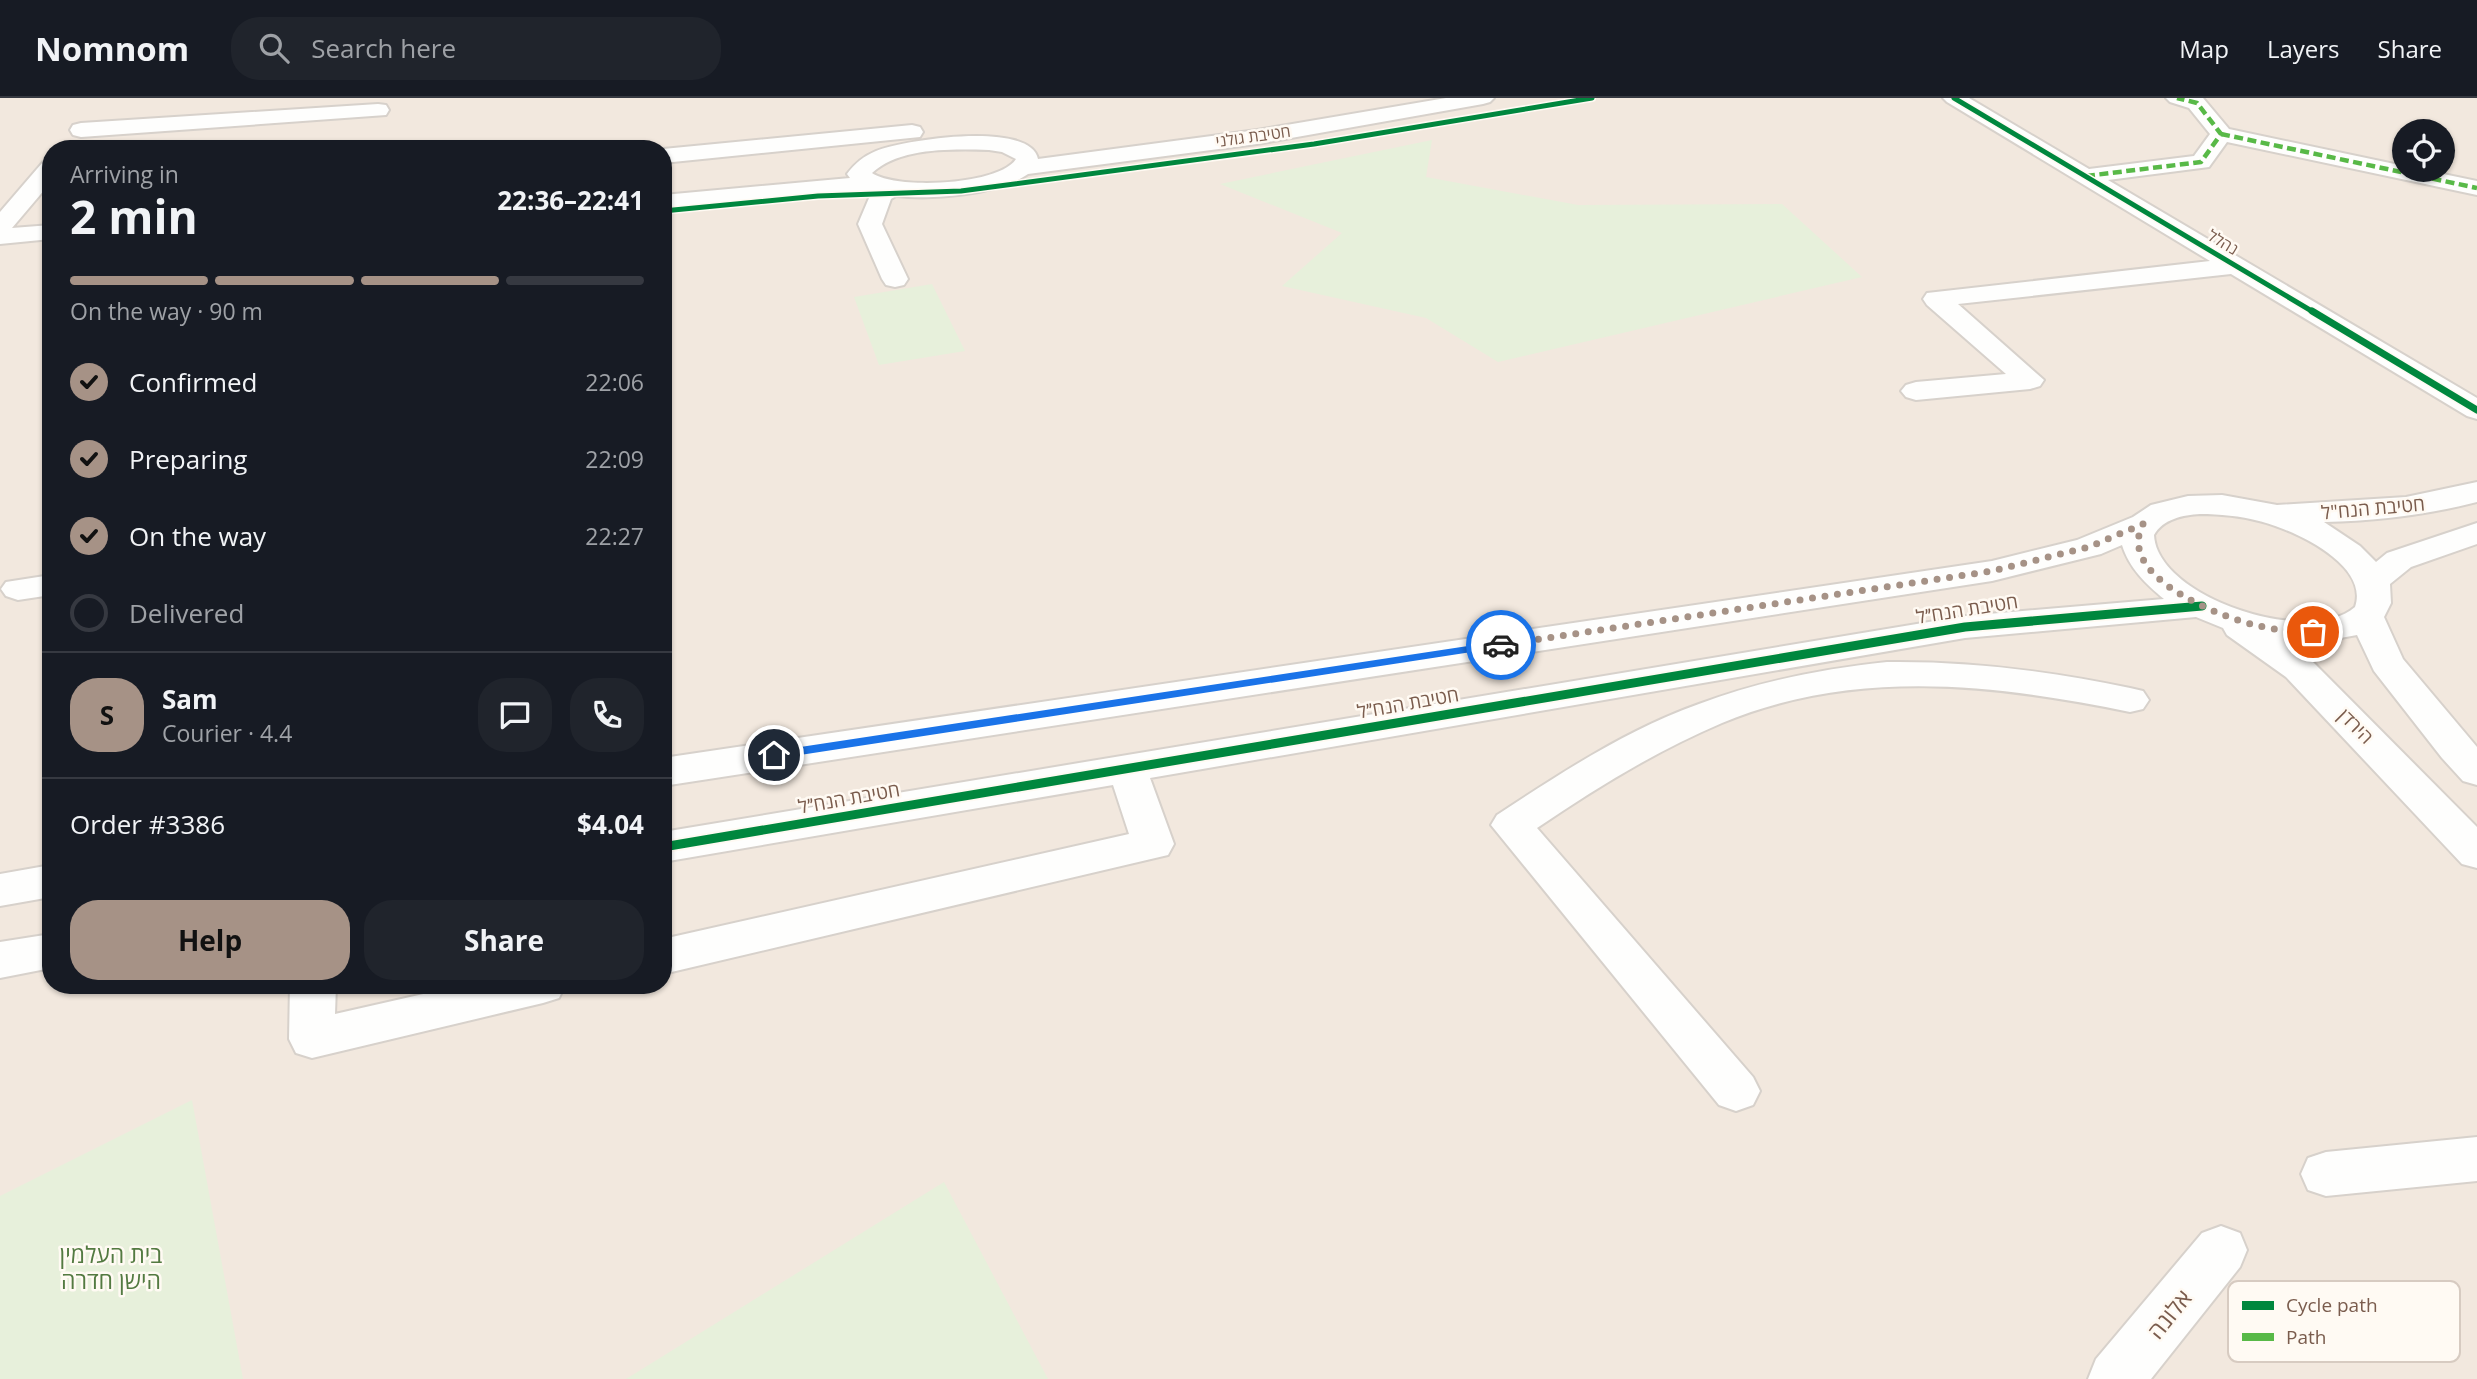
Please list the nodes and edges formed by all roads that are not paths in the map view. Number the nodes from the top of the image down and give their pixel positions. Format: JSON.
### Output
{"nodes":[{"id":1,"x":1483,"y":98,"type":"edge"},
{"id":2,"x":1954,"y":98,"type":"edge"},
{"id":3,"x":2177,"y":98,"type":"edge"},
{"id":4,"x":98,"y":109,"type":"dead end"},
{"id":5,"x":378,"y":110,"type":"dead end"},
{"id":6,"x":82,"y":130,"type":"junction"},
{"id":7,"x":2221,"y":134,"type":"junction"},
{"id":8,"x":74,"y":140,"type":"edge"},
{"id":9,"x":1058,"y":142,"type":"dead end"},
{"id":10,"x":946,"y":144,"type":"junction"},
{"id":11,"x":672,"y":155,"type":"edge"},
{"id":12,"x":1020,"y":158,"type":"junction"},
{"id":13,"x":2086,"y":176,"type":"junction"},
{"id":14,"x":42,"y":178,"type":"edge"},
{"id":15,"x":875,"y":179,"type":"junction"},
{"id":16,"x":672,"y":181,"type":"edge"},
{"id":17,"x":2477,"y":188,"type":"edge"},
{"id":18,"x":672,"y":201,"type":"edge"},
{"id":19,"x":0,"y":227,"type":"edge"},
{"id":20,"x":42,"y":233,"type":"edge"},
{"id":21,"x":0,"y":237,"type":"edge"},
{"id":22,"x":2236,"y":266,"type":"junction"},
{"id":23,"x":895,"y":279,"type":"dead end"},
{"id":24,"x":1916,"y":391,"type":"dead end"},
{"id":25,"x":2477,"y":410,"type":"edge"},
{"id":26,"x":2477,"y":492,"type":"edge"},
{"id":27,"x":2267,"y":513,"type":"junction"},
{"id":28,"x":2143,"y":524,"type":"junction"},
{"id":29,"x":2477,"y":533,"type":"edge"},
{"id":30,"x":2369,"y":599,"type":"junction"},
{"id":31,"x":2211,"y":610,"type":"junction"},
{"id":32,"x":1791,"y":672,"type":"junction"},
{"id":33,"x":2130,"y":700,"type":"dead end"},
{"id":34,"x":1127,"y":768,"type":"junction"},
{"id":35,"x":672,"y":771,"type":"edge"},
{"id":36,"x":2477,"y":771,"type":"edge"},
{"id":37,"x":672,"y":845,"type":"edge"},
{"id":38,"x":2477,"y":853,"type":"edge"},
{"id":39,"x":42,"y":882,"type":"edge"},
{"id":40,"x":0,"y":890,"type":"edge"},
{"id":41,"x":42,"y":953,"type":"edge"},
{"id":42,"x":672,"y":955,"type":"edge"},
{"id":43,"x":0,"y":960,"type":"edge"},
{"id":44,"x":313,"y":994,"type":"edge"},
{"id":45,"x":503,"y":994,"type":"edge"},
{"id":46,"x":1735,"y":1091,"type":"dead end"},
{"id":47,"x":2477,"y":1159,"type":"edge"},
{"id":48,"x":2326,"y":1174,"type":"dead end"},
{"id":49,"x":2221,"y":1250,"type":"dead end"},
{"id":50,"x":2116,"y":1379,"type":"edge"}],
"edges":[{"from":1,"to":12,"type":"street","name":"חטיבת גולני"},
{"from":2,"to":13,"type":"street","name":"נהלל"},
{"from":3,"to":7,"type":"street"},
{"from":4,"to":6,"type":"street"},
{"from":5,"to":6,"type":"street"},
{"from":6,"to":8,"type":"street"},
{"from":7,"to":13,"type":"street"},
{"from":7,"to":17,"type":"street"},
{"from":9,"to":12,"type":"street"},
{"from":10,"to":11,"type":"street"},
{"from":10,"to":12,"type":"street"},
{"from":10,"to":15,"type":"street"},
{"from":12,"to":15,"type":"street"},
{"from":13,"to":22,"type":"street","name":"נהלל"},
{"from":14,"to":19,"type":"street"},
{"from":15,"to":16,"type":"street"},
{"from":15,"to":18,"type":"street"},
{"from":15,"to":23,"type":"street"},
{"from":20,"to":21,"type":"street"},
{"from":22,"to":24,"type":"street","name":"נהלל"},
{"from":22,"to":25,"type":"street","name":"נהלל"},
{"from":26,"to":27,"type":"street","name":"חטיבת הנח\"ל"},
{"from":27,"to":28,"type":"street","name":"חטיבת הנח״ל"},
{"from":27,"to":30,"type":"street"},
{"from":28,"to":31,"type":"street"},
{"from":28,"to":35,"type":"street","name":"חטיבת הנח״ל"},
{"from":29,"to":30,"type":"street"},
{"from":30,"to":31,"type":"street"},
{"from":30,"to":36,"type":"street"},
{"from":31,"to":32,"type":"street","name":"חטיבת הנח״ל"},
{"from":31,"to":38,"type":"street","name":"הירדן"},
{"from":32,"to":33,"type":"street"},
{"from":32,"to":34,"type":"street","name":"חטיבת הנח״ל"},
{"from":32,"to":46,"type":"street"},
{"from":34,"to":37,"type":"street","name":"חטיבת הנח״ל"},
{"from":34,"to":42,"type":"street"},
{"from":39,"to":40,"type":"street"},
{"from":41,"to":43,"type":"street"},
{"from":44,"to":45,"type":"street"},
{"from":47,"to":48,"type":"street"},
{"from":49,"to":50,"type":"street","name":"אלונה"}]}
